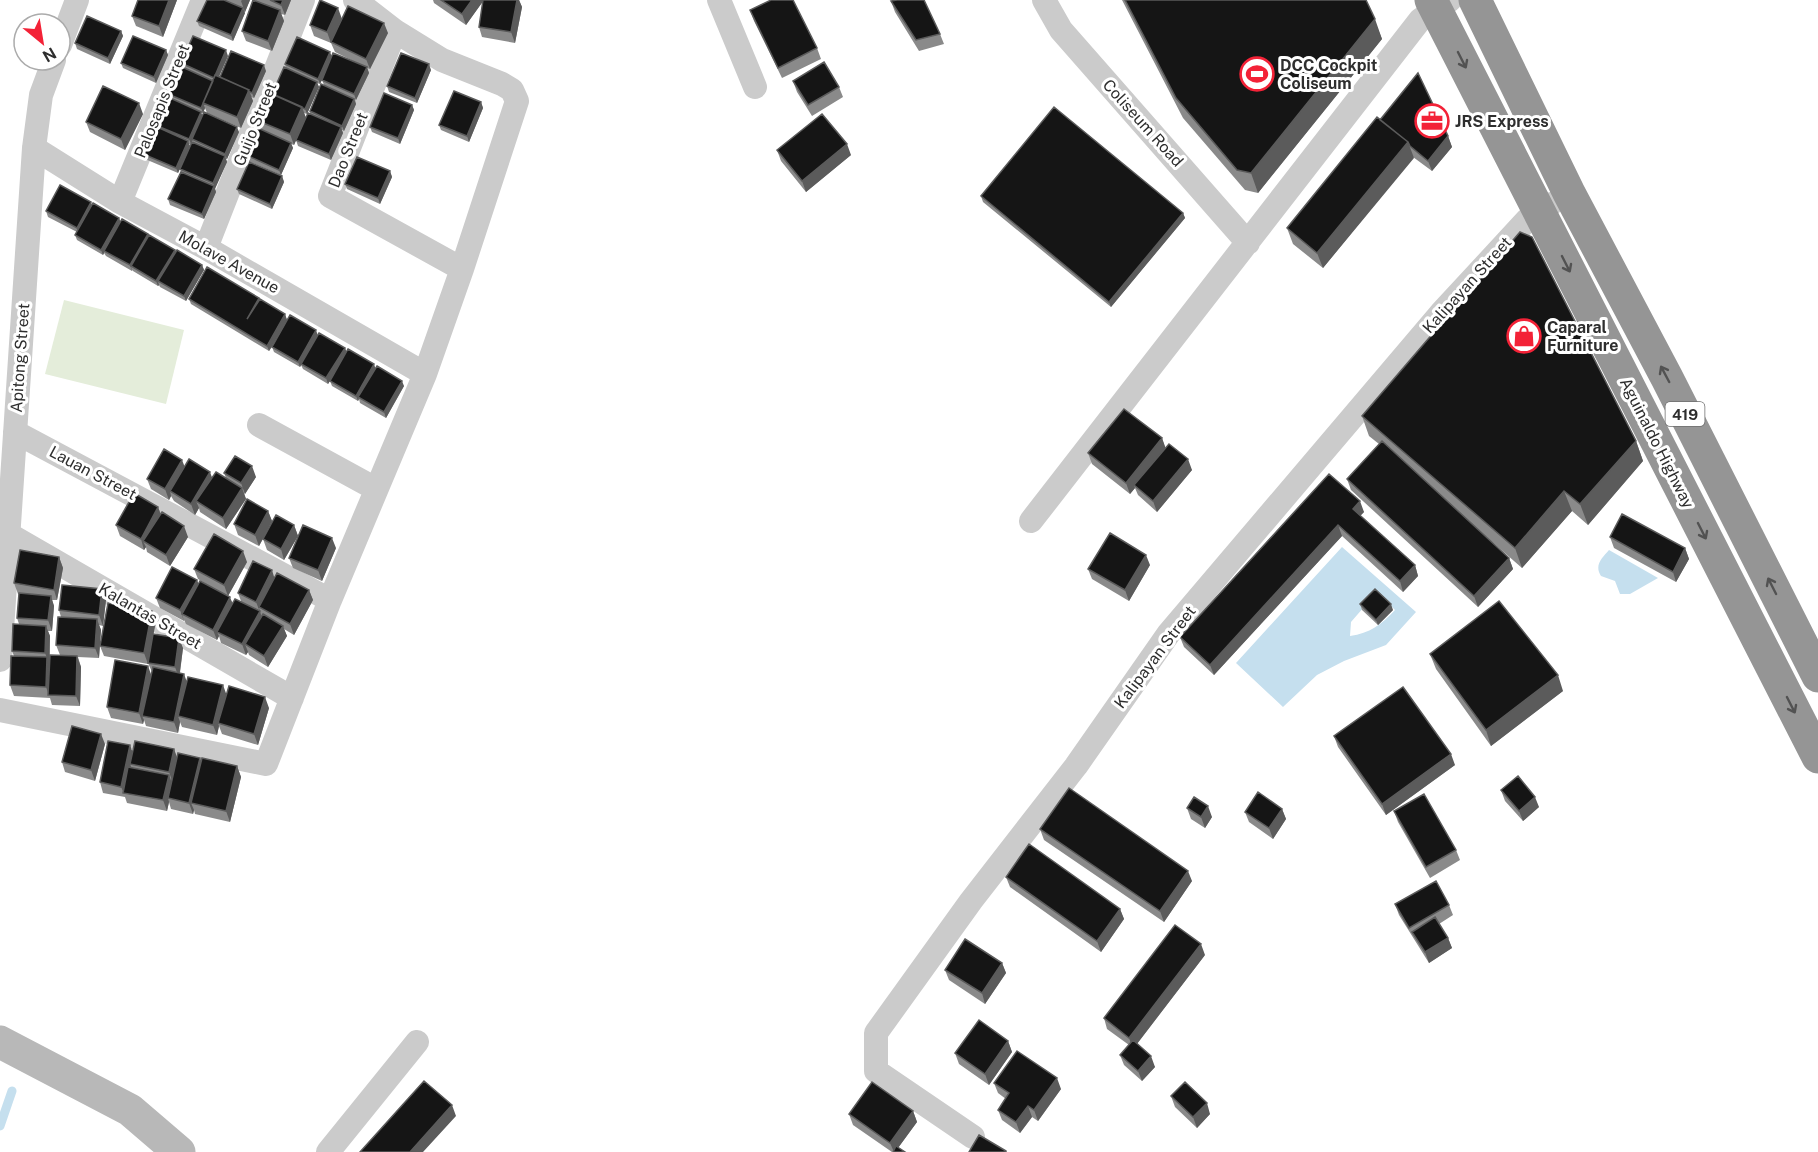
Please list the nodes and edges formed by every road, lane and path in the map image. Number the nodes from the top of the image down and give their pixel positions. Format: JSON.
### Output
{"nodes":[{"id":1,"x":203,"y":0,"type":"edge"},
{"id":2,"x":303,"y":0,"type":"edge"},
{"id":3,"x":355,"y":0,"type":"edge"},
{"id":4,"x":718,"y":0,"type":"edge"},
{"id":5,"x":1044,"y":0,"type":"edge"},
{"id":6,"x":1475,"y":0,"type":"edge"},
{"id":7,"x":1438,"y":3,"type":"edge"},
{"id":8,"x":395,"y":31,"type":"junction"},
{"id":9,"x":50,"y":72,"type":"edge"},
{"id":10,"x":756,"y":87,"type":"dead end"},
{"id":11,"x":34,"y":148,"type":"junction"},
{"id":12,"x":1569,"y":193,"type":"junction"},
{"id":13,"x":120,"y":202,"type":"junction"},
{"id":14,"x":1539,"y":212,"type":"junction"},
{"id":15,"x":1248,"y":243,"type":"junction"},
{"id":16,"x":206,"y":248,"type":"junction"},
{"id":17,"x":462,"y":269,"type":"junction"},
{"id":18,"x":425,"y":374,"type":"junction"},
{"id":19,"x":259,"y":425,"type":"dead end"},
{"id":20,"x":15,"y":432,"type":"junction"},
{"id":21,"x":376,"y":489,"type":"junction"},
{"id":22,"x":1031,"y":521,"type":"dead end"},
{"id":23,"x":8,"y":534,"type":"junction"},
{"id":24,"x":330,"y":600,"type":"junction"},
{"id":25,"x":0,"y":660,"type":"edge"},
{"id":26,"x":1818,"y":676,"type":"edge"},
{"id":27,"x":292,"y":698,"type":"junction"},
{"id":28,"x":0,"y":710,"type":"edge"},
{"id":29,"x":1818,"y":757,"type":"edge"},
{"id":30,"x":0,"y":1042,"type":"edge"},
{"id":31,"x":417,"y":1042,"type":"dead end"},
{"id":32,"x":974,"y":1137,"type":"dead end"},
{"id":33,"x":179,"y":1152,"type":"edge"},
{"id":34,"x":328,"y":1152,"type":"edge"}],
"edges":[{"from":1,"to":13,"type":"street","name":"Palosapis Street"},
{"from":2,"to":16,"type":"street","name":"Guijo Street"},
{"from":3,"to":8,"type":"street"},
{"from":4,"to":10,"type":"street"},
{"from":5,"to":15,"type":"street","name":"Coliseum Road"},
{"from":6,"to":12,"type":"highway","number":"419"},
{"from":7,"to":14,"type":"highway","name":"Aguinaldo Highway","number":"419","one_way":true},
{"from":7,"to":15,"type":"street"},
{"from":8,"to":17,"type":"street"},
{"from":8,"to":17,"type":"street","name":"Dao Street"},
{"from":9,"to":11,"type":"street","name":"Apitong Street"},
{"from":11,"to":13,"type":"street","name":"Molave Avenue"},
{"from":11,"to":20,"type":"street","name":"Apitong Street"},
{"from":12,"to":14,"type":"street","name":"Kalipayan Street"},
{"from":26,"to":12,"type":"highway","number":"419","one_way":true},
{"from":13,"to":16,"type":"street","name":"Molave Avenue"},
{"from":14,"to":29,"type":"highway","name":"Aguinaldo Highway","number":"419","one_way":true},
{"from":14,"to":32,"type":"street","name":"Kalipayan Street"},
{"from":15,"to":22,"type":"street"},
{"from":16,"to":18,"type":"street","name":"Molave Avenue"},
{"from":17,"to":18,"type":"street"},
{"from":18,"to":21,"type":"street"},
{"from":19,"to":21,"type":"street"},
{"from":20,"to":23,"type":"street","name":"Apitong Street"},
{"from":20,"to":24,"type":"street","name":"Lauan Street"},
{"from":21,"to":24,"type":"street"},
{"from":23,"to":25,"type":"street","name":"Apitong Street"},
{"from":23,"to":27,"type":"street","name":"Kalantas Street"},
{"from":24,"to":27,"type":"street"},
{"from":27,"to":28,"type":"street"},
{"from":30,"to":33,"type":"street"},
{"from":31,"to":34,"type":"street"}]}
